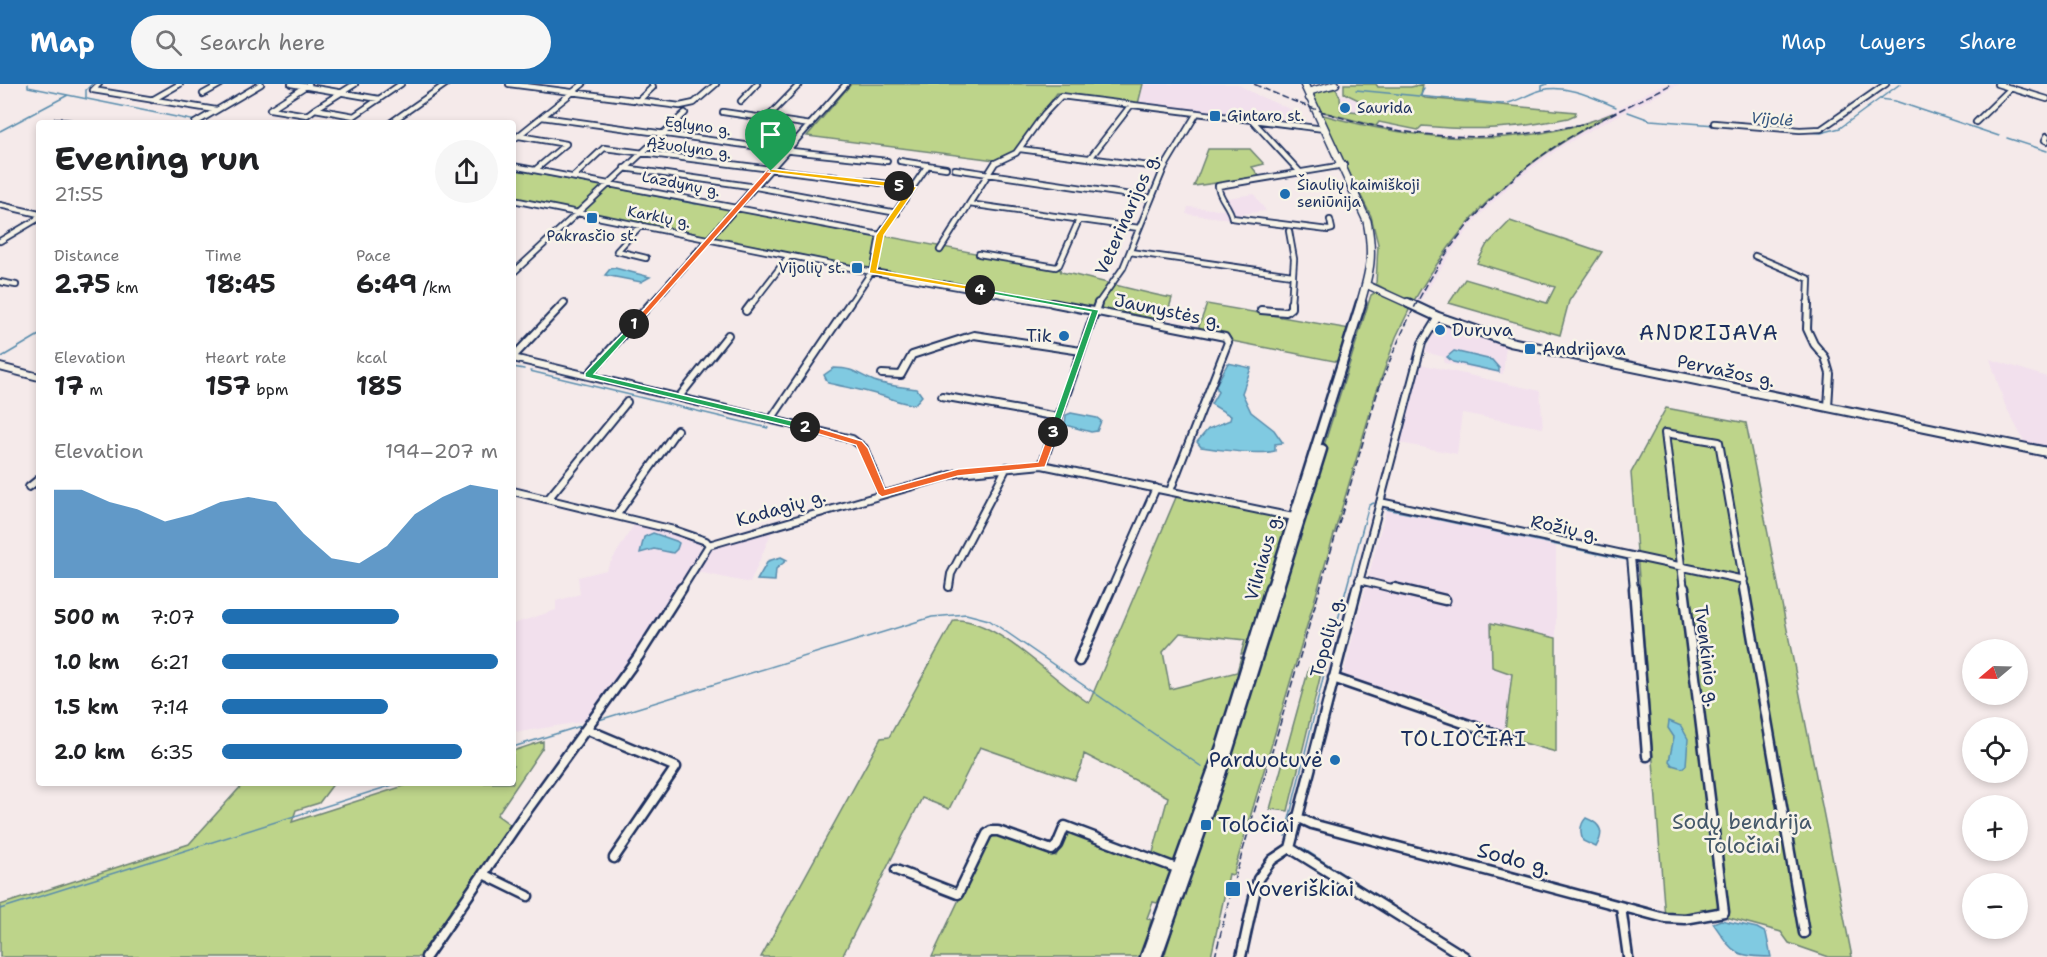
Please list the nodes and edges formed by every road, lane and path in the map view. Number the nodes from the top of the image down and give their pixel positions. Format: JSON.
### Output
{"nodes":[{"id":1,"x":99,"y":84,"type":"edge"},
{"id":2,"x":180,"y":84,"type":"edge"},
{"id":3,"x":221,"y":84,"type":"edge"},
{"id":4,"x":261,"y":84,"type":"edge"},
{"id":5,"x":291,"y":84,"type":"edge"},
{"id":6,"x":355,"y":84,"type":"edge"},
{"id":7,"x":400,"y":84,"type":"edge"},
{"id":8,"x":446,"y":84,"type":"edge"},
{"id":9,"x":509,"y":84,"type":"edge"},
{"id":10,"x":583,"y":84,"type":"edge"},
{"id":11,"x":651,"y":84,"type":"edge"},
{"id":12,"x":716,"y":84,"type":"edge"},
{"id":13,"x":757,"y":84,"type":"edge"},
{"id":14,"x":800,"y":84,"type":"edge"},
{"id":15,"x":846,"y":84,"type":"edge"},
{"id":16,"x":1886,"y":84,"type":"edge"},
{"id":17,"x":1997,"y":84,"type":"edge"},
{"id":18,"x":307,"y":85,"type":"edge"},
{"id":19,"x":1334,"y":85,"type":"edge"},
{"id":20,"x":536,"y":86,"type":"edge"},
{"id":21,"x":1304,"y":86,"type":"edge"},
{"id":22,"x":2011,"y":88,"type":"junction"},
{"id":23,"x":342,"y":92,"type":"junction"},
{"id":24,"x":573,"y":92,"type":"junction"},
{"id":25,"x":203,"y":94,"type":"dead end"},
{"id":26,"x":1309,"y":98,"type":"junction"},
{"id":27,"x":379,"y":99,"type":"junction"},
{"id":28,"x":2047,"y":99,"type":"edge"},
{"id":29,"x":152,"y":100,"type":"junction"},
{"id":30,"x":741,"y":100,"type":"dead end"},
{"id":31,"x":638,"y":101,"type":"junction"},
{"id":32,"x":1131,"y":105,"type":"junction"},
{"id":33,"x":216,"y":110,"type":"junction"},
{"id":34,"x":315,"y":110,"type":"junction"},
{"id":35,"x":723,"y":112,"type":"dead end"},
{"id":36,"x":685,"y":113,"type":"dead end"},
{"id":37,"x":1197,"y":113,"type":"junction"},
{"id":38,"x":542,"y":117,"type":"junction"},
{"id":39,"x":767,"y":118,"type":"junction"},
{"id":40,"x":1251,"y":119,"type":"junction"},
{"id":41,"x":201,"y":120,"type":"edge"},
{"id":42,"x":394,"y":120,"type":"edge"},
{"id":43,"x":1976,"y":122,"type":"dead end"},
{"id":44,"x":1714,"y":123,"type":"dead end"},
{"id":45,"x":811,"y":125,"type":"junction"},
{"id":46,"x":1324,"y":129,"type":"junction"},
{"id":47,"x":661,"y":133,"type":"junction"},
{"id":48,"x":519,"y":136,"type":"junction"},
{"id":49,"x":516,"y":138,"type":"edge"},
{"id":50,"x":1020,"y":149,"type":"junction"},
{"id":51,"x":786,"y":151,"type":"junction"},
{"id":52,"x":640,"y":153,"type":"junction"},
{"id":53,"x":1090,"y":158,"type":"junction"},
{"id":54,"x":900,"y":160,"type":"dead end"},
{"id":55,"x":886,"y":161,"type":"dead end"},
{"id":56,"x":928,"y":165,"type":"junction"},
{"id":57,"x":1342,"y":165,"type":"junction"},
{"id":58,"x":516,"y":167,"type":"edge"},
{"id":59,"x":624,"y":168,"type":"junction"},
{"id":60,"x":946,"y":168,"type":"dead end"},
{"id":61,"x":1164,"y":168,"type":"junction"},
{"id":62,"x":955,"y":169,"type":"dead end"},
{"id":63,"x":536,"y":170,"type":"junction"},
{"id":64,"x":771,"y":171,"type":"junction"},
{"id":65,"x":1299,"y":171,"type":"junction"},
{"id":66,"x":987,"y":174,"type":"junction"},
{"id":67,"x":573,"y":177,"type":"junction"},
{"id":68,"x":608,"y":184,"type":"junction"},
{"id":69,"x":756,"y":187,"type":"junction"},
{"id":70,"x":913,"y":187,"type":"junction"},
{"id":71,"x":1151,"y":198,"type":"junction"},
{"id":72,"x":516,"y":201,"type":"edge"},
{"id":73,"x":969,"y":204,"type":"junction"},
{"id":74,"x":0,"y":205,"type":"edge"},
{"id":75,"x":736,"y":208,"type":"junction"},
{"id":76,"x":578,"y":213,"type":"junction"},
{"id":77,"x":897,"y":213,"type":"junction"},
{"id":78,"x":36,"y":215,"type":"edge"},
{"id":79,"x":36,"y":218,"type":"edge"},
{"id":80,"x":1079,"y":220,"type":"junction"},
{"id":81,"x":1330,"y":220,"type":"dead end"},
{"id":82,"x":641,"y":225,"type":"junction"},
{"id":83,"x":1139,"y":228,"type":"junction"},
{"id":84,"x":1289,"y":231,"type":"dead end"},
{"id":85,"x":880,"y":235,"type":"junction"},
{"id":86,"x":709,"y":239,"type":"junction"},
{"id":87,"x":0,"y":241,"type":"edge"},
{"id":88,"x":940,"y":250,"type":"dead end"},
{"id":89,"x":1130,"y":252,"type":"junction"},
{"id":90,"x":979,"y":254,"type":"dead end"},
{"id":91,"x":789,"y":256,"type":"junction"},
{"id":92,"x":1755,"y":256,"type":"dead end"},
{"id":93,"x":646,"y":258,"type":"dead end"},
{"id":94,"x":516,"y":270,"type":"edge"},
{"id":95,"x":872,"y":272,"type":"junction"},
{"id":96,"x":1292,"y":275,"type":"junction"},
{"id":97,"x":1,"y":282,"type":"edge"},
{"id":98,"x":16,"y":285,"type":"dead end"},
{"id":99,"x":1370,"y":286,"type":"junction"},
{"id":100,"x":564,"y":303,"type":"dead end"},
{"id":101,"x":1095,"y":310,"type":"junction"},
{"id":102,"x":1261,"y":310,"type":"dead end"},
{"id":103,"x":746,"y":311,"type":"dead end"},
{"id":104,"x":1438,"y":316,"type":"junction"},
{"id":105,"x":728,"y":334,"type":"dead end"},
{"id":106,"x":1081,"y":351,"type":"junction"},
{"id":107,"x":516,"y":355,"type":"edge"},
{"id":108,"x":516,"y":359,"type":"edge"},
{"id":109,"x":0,"y":367,"type":"edge"},
{"id":110,"x":36,"y":372,"type":"edge"},
{"id":111,"x":882,"y":374,"type":"dead end"},
{"id":112,"x":31,"y":375,"type":"junction"},
{"id":113,"x":588,"y":375,"type":"junction"},
{"id":114,"x":36,"y":376,"type":"edge"},
{"id":115,"x":942,"y":396,"type":"dead end"},
{"id":116,"x":679,"y":397,"type":"junction"},
{"id":117,"x":627,"y":402,"type":"dead end"},
{"id":118,"x":1828,"y":407,"type":"junction"},
{"id":119,"x":1058,"y":417,"type":"junction"},
{"id":120,"x":772,"y":418,"type":"junction"},
{"id":121,"x":677,"y":430,"type":"dead end"},
{"id":122,"x":2047,"y":452,"type":"edge"},
{"id":123,"x":1042,"y":465,"type":"junction"},
{"id":124,"x":1007,"y":466,"type":"junction"},
{"id":125,"x":36,"y":481,"type":"edge"},
{"id":126,"x":29,"y":487,"type":"dead end"},
{"id":127,"x":1156,"y":488,"type":"junction"},
{"id":128,"x":1170,"y":491,"type":"junction"},
{"id":129,"x":516,"y":492,"type":"edge"},
{"id":130,"x":882,"y":494,"type":"junction"},
{"id":131,"x":548,"y":499,"type":"junction"},
{"id":132,"x":1380,"y":502,"type":"junction"},
{"id":133,"x":616,"y":516,"type":"junction"},
{"id":134,"x":1296,"y":518,"type":"junction"},
{"id":135,"x":709,"y":545,"type":"junction"},
{"id":136,"x":1631,"y":557,"type":"junction"},
{"id":137,"x":1682,"y":568,"type":"junction"},
{"id":138,"x":1359,"y":580,"type":"junction"},
{"id":139,"x":1744,"y":580,"type":"junction"},
{"id":140,"x":949,"y":587,"type":"dead end"},
{"id":141,"x":1445,"y":600,"type":"dead end"},
{"id":142,"x":1079,"y":661,"type":"dead end"},
{"id":143,"x":1333,"y":678,"type":"junction"},
{"id":144,"x":586,"y":729,"type":"junction"},
{"id":145,"x":1513,"y":740,"type":"dead end"},
{"id":146,"x":1647,"y":756,"type":"dead end"},
{"id":147,"x":1297,"y":817,"type":"junction"},
{"id":148,"x":1290,"y":848,"type":"junction"},
{"id":149,"x":614,"y":858,"type":"dead end"},
{"id":150,"x":1179,"y":869,"type":"junction"},
{"id":151,"x":896,"y":870,"type":"dead end"},
{"id":152,"x":483,"y":874,"type":"junction"},
{"id":153,"x":528,"y":896,"type":"dead end"},
{"id":154,"x":1621,"y":907,"type":"junction"},
{"id":155,"x":1724,"y":912,"type":"joint"},
{"id":156,"x":1804,"y":933,"type":"dead end"},
{"id":157,"x":426,"y":957,"type":"edge"},
{"id":158,"x":1146,"y":957,"type":"edge"},
{"id":159,"x":1156,"y":957,"type":"edge"},
{"id":160,"x":1241,"y":957,"type":"edge"},
{"id":161,"x":1465,"y":957,"type":"edge"},
{"id":162,"x":1628,"y":957,"type":"edge"}],
"edges":[{"from":1,"to":29,"type":"street"},
{"from":2,"to":29,"type":"street"},
{"from":3,"to":25,"type":"street"},
{"from":4,"to":33,"type":"street"},
{"from":5,"to":18,"type":"street"},
{"from":6,"to":23,"type":"street"},
{"from":7,"to":27,"type":"street"},
{"from":8,"to":42,"type":"street"},
{"from":9,"to":20,"type":"street"},
{"from":10,"to":24,"type":"street"},
{"from":11,"to":31,"type":"street"},
{"from":12,"to":31,"type":"street"},
{"from":13,"to":30,"type":"street"},
{"from":14,"to":39,"type":"street"},
{"from":15,"to":45,"type":"street"},
{"from":16,"to":44,"type":"street"},
{"from":17,"to":22,"type":"street"},
{"from":18,"to":23,"type":"street"},
{"from":18,"to":34,"type":"street"},
{"from":19,"to":21,"type":"main road"},
{"from":19,"to":26,"type":"main road"},
{"from":20,"to":24,"type":"street"},
{"from":21,"to":26,"type":"highway","name":"Vilniaus g."},
{"from":22,"to":28,"type":"street"},
{"from":22,"to":43,"type":"street"},
{"from":23,"to":27,"type":"street"},
{"from":23,"to":34,"type":"street"},
{"from":24,"to":31,"type":"street"},
{"from":24,"to":38,"type":"street"},
{"from":26,"to":46,"type":"highway","name":"Vilniaus g."},
{"from":27,"to":34,"type":"street"},
{"from":29,"to":33,"type":"street"},
{"from":32,"to":37,"type":"street"},
{"from":32,"to":50,"type":"street"},
{"from":32,"to":53,"type":"street"},
{"from":33,"to":41,"type":"street"},
{"from":35,"to":39,"type":"street"},
{"from":36,"to":47,"type":"street"},
{"from":37,"to":40,"type":"street"},
{"from":37,"to":61,"type":"street","name":"Veterinarijos g."},
{"from":38,"to":47,"type":"street","name":"Eglyno g."},
{"from":38,"to":48,"type":"street"},
{"from":39,"to":45,"type":"street"},
{"from":40,"to":46,"type":"street"},
{"from":40,"to":65,"type":"street"},
{"from":45,"to":51,"type":"street"},
{"from":46,"to":57,"type":"highway","name":"Vilniaus g."},
{"from":47,"to":51,"type":"street","name":"Eglyno g."},
{"from":47,"to":52,"type":"street"},
{"from":48,"to":49,"type":"street"},
{"from":48,"to":63,"type":"street"},
{"from":50,"to":53,"type":"street"},
{"from":50,"to":66,"type":"street"},
{"from":51,"to":55,"type":"street","name":"Eglyno g."},
{"from":51,"to":64,"type":"street"},
{"from":52,"to":59,"type":"street"},
{"from":52,"to":64,"type":"street","name":"Ąžuolyno g."},
{"from":52,"to":67,"type":"street","name":"Ąžuolyno g."},
{"from":53,"to":61,"type":"street"},
{"from":54,"to":56,"type":"street"},
{"from":56,"to":60,"type":"street"},
{"from":56,"to":70,"type":"street"},
{"from":57,"to":65,"type":"street"},
{"from":57,"to":99,"type":"highway","name":"Vilniaus g."},
{"from":58,"to":63,"type":"street","name":"Lazdynų g."},
{"from":59,"to":68,"type":"street"},
{"from":59,"to":69,"type":"street"},
{"from":61,"to":71,"type":"street","name":"Veterinarijos g."},
{"from":62,"to":66,"type":"street"},
{"from":63,"to":67,"type":"street","name":"Lazdynų g."},
{"from":64,"to":69,"type":"street"},
{"from":64,"to":70,"type":"street","name":"Ąžuolyno g."},
{"from":65,"to":81,"type":"street"},
{"from":66,"to":71,"type":"street"},
{"from":66,"to":73,"type":"street"},
{"from":67,"to":68,"type":"street","name":"Lazdynų g."},
{"from":68,"to":75,"type":"street","name":"Lazdynų g."},
{"from":68,"to":76,"type":"street"},
{"from":69,"to":75,"type":"street"},
{"from":69,"to":77,"type":"street"},
{"from":70,"to":77,"type":"street"},
{"from":71,"to":83,"type":"street","name":"Veterinarijos g."},
{"from":72,"to":76,"type":"street","name":"Karklų g."},
{"from":73,"to":80,"type":"street"},
{"from":73,"to":88,"type":"street"},
{"from":74,"to":78,"type":"street"},
{"from":75,"to":85,"type":"street","name":"Lazdynų g."},
{"from":75,"to":86,"type":"street"},
{"from":76,"to":82,"type":"street","name":"Karklų g."},
{"from":76,"to":94,"type":"street"},
{"from":77,"to":85,"type":"street"},
{"from":79,"to":87,"type":"street"},
{"from":80,"to":83,"type":"street"},
{"from":80,"to":90,"type":"street"},
{"from":82,"to":86,"type":"street","name":"Karklų g."},
{"from":82,"to":93,"type":"street"},
{"from":83,"to":89,"type":"street","name":"Veterinarijos g."},
{"from":84,"to":96,"type":"street"},
{"from":85,"to":95,"type":"street"},
{"from":86,"to":91,"type":"street","name":"Karklų g."},
{"from":86,"to":113,"type":"street"},
{"from":89,"to":96,"type":"street"},
{"from":89,"to":101,"type":"street","name":"Veterinarijos g."},
{"from":91,"to":95,"type":"street","name":"Karklų g."},
{"from":91,"to":103,"type":"street"},
{"from":92,"to":118,"type":"street"},
{"from":95,"to":101,"type":"street","name":"Jaunystės g."},
{"from":95,"to":120,"type":"street"},
{"from":96,"to":102,"type":"street"},
{"from":97,"to":98,"type":"street"},
{"from":99,"to":104,"type":"main road","name":"Pervažos g."},
{"from":99,"to":134,"type":"highway","name":"Vilniaus g."},
{"from":100,"to":107,"type":"street"},
{"from":101,"to":106,"type":"street","name":"Veterinarijos g."},
{"from":101,"to":128,"type":"street","name":"Jaunystės g."},
{"from":104,"to":118,"type":"main road","name":"Pervažos g."},
{"from":104,"to":132,"type":"street","name":"Topolių g."},
{"from":105,"to":116,"type":"street"},
{"from":106,"to":111,"type":"street"},
{"from":106,"to":119,"type":"street","name":"Veterinarijos g."},
{"from":108,"to":113,"type":"street"},
{"from":109,"to":112,"type":"street"},
{"from":110,"to":112,"type":"street"},
{"from":112,"to":114,"type":"street"},
{"from":113,"to":116,"type":"street"},
{"from":115,"to":119,"type":"street"},
{"from":116,"to":120,"type":"street"},
{"from":117,"to":131,"type":"street"},
{"from":118,"to":122,"type":"main road","name":"Pervažos g."},
{"from":119,"to":123,"type":"street","name":"Veterinarijos g."},
{"from":120,"to":130,"type":"street"},
{"from":121,"to":133,"type":"street"},
{"from":123,"to":124,"type":"street","name":"Kadagių g."},
{"from":123,"to":127,"type":"street","name":"Kadagių g."},
{"from":124,"to":130,"type":"street","name":"Kadagių g."},
{"from":124,"to":140,"type":"street"},
{"from":125,"to":126,"type":"street"},
{"from":127,"to":128,"type":"street","name":"Kadagių g."},
{"from":127,"to":142,"type":"street"},
{"from":128,"to":134,"type":"street","name":"Kadagių g."},
{"from":129,"to":131,"type":"street"},
{"from":130,"to":135,"type":"street","name":"Kadagių g."},
{"from":131,"to":133,"type":"street"},
{"from":132,"to":136,"type":"street","name":"Rožių g."},
{"from":132,"to":138,"type":"street","name":"Topolių g."},
{"from":133,"to":135,"type":"street"},
{"from":134,"to":150,"type":"highway","name":"Vilniaus g."},
{"from":134,"to":159,"type":"highway","name":"Vilniaus g."},
{"from":135,"to":144,"type":"street"},
{"from":136,"to":137,"type":"street","name":"Rožių g."},
{"from":136,"to":146,"type":"street"},
{"from":137,"to":139,"type":"street","name":"Rožių g."},
{"from":137,"to":139,"type":"street","name":"Tvenkinio g."},
{"from":137,"to":155,"type":"street","name":"Tvenkinio g."},
{"from":138,"to":141,"type":"street"},
{"from":138,"to":143,"type":"street","name":"Topolių g."},
{"from":139,"to":156,"type":"street"},
{"from":143,"to":145,"type":"street"},
{"from":143,"to":147,"type":"street","name":"Topolių g."},
{"from":144,"to":149,"type":"street"},
{"from":144,"to":152,"type":"street"},
{"from":147,"to":148,"type":"street","name":"Topolių g."},
{"from":147,"to":154,"type":"street","name":"Sodo g."},
{"from":148,"to":160,"type":"street"},
{"from":148,"to":161,"type":"street"},
{"from":150,"to":151,"type":"street"},
{"from":150,"to":158,"type":"highway","name":"Vilniaus g."},
{"from":152,"to":153,"type":"street"},
{"from":152,"to":157,"type":"street"},
{"from":154,"to":155,"type":"street","name":"Sodo g."},
{"from":154,"to":162,"type":"street"}]}
